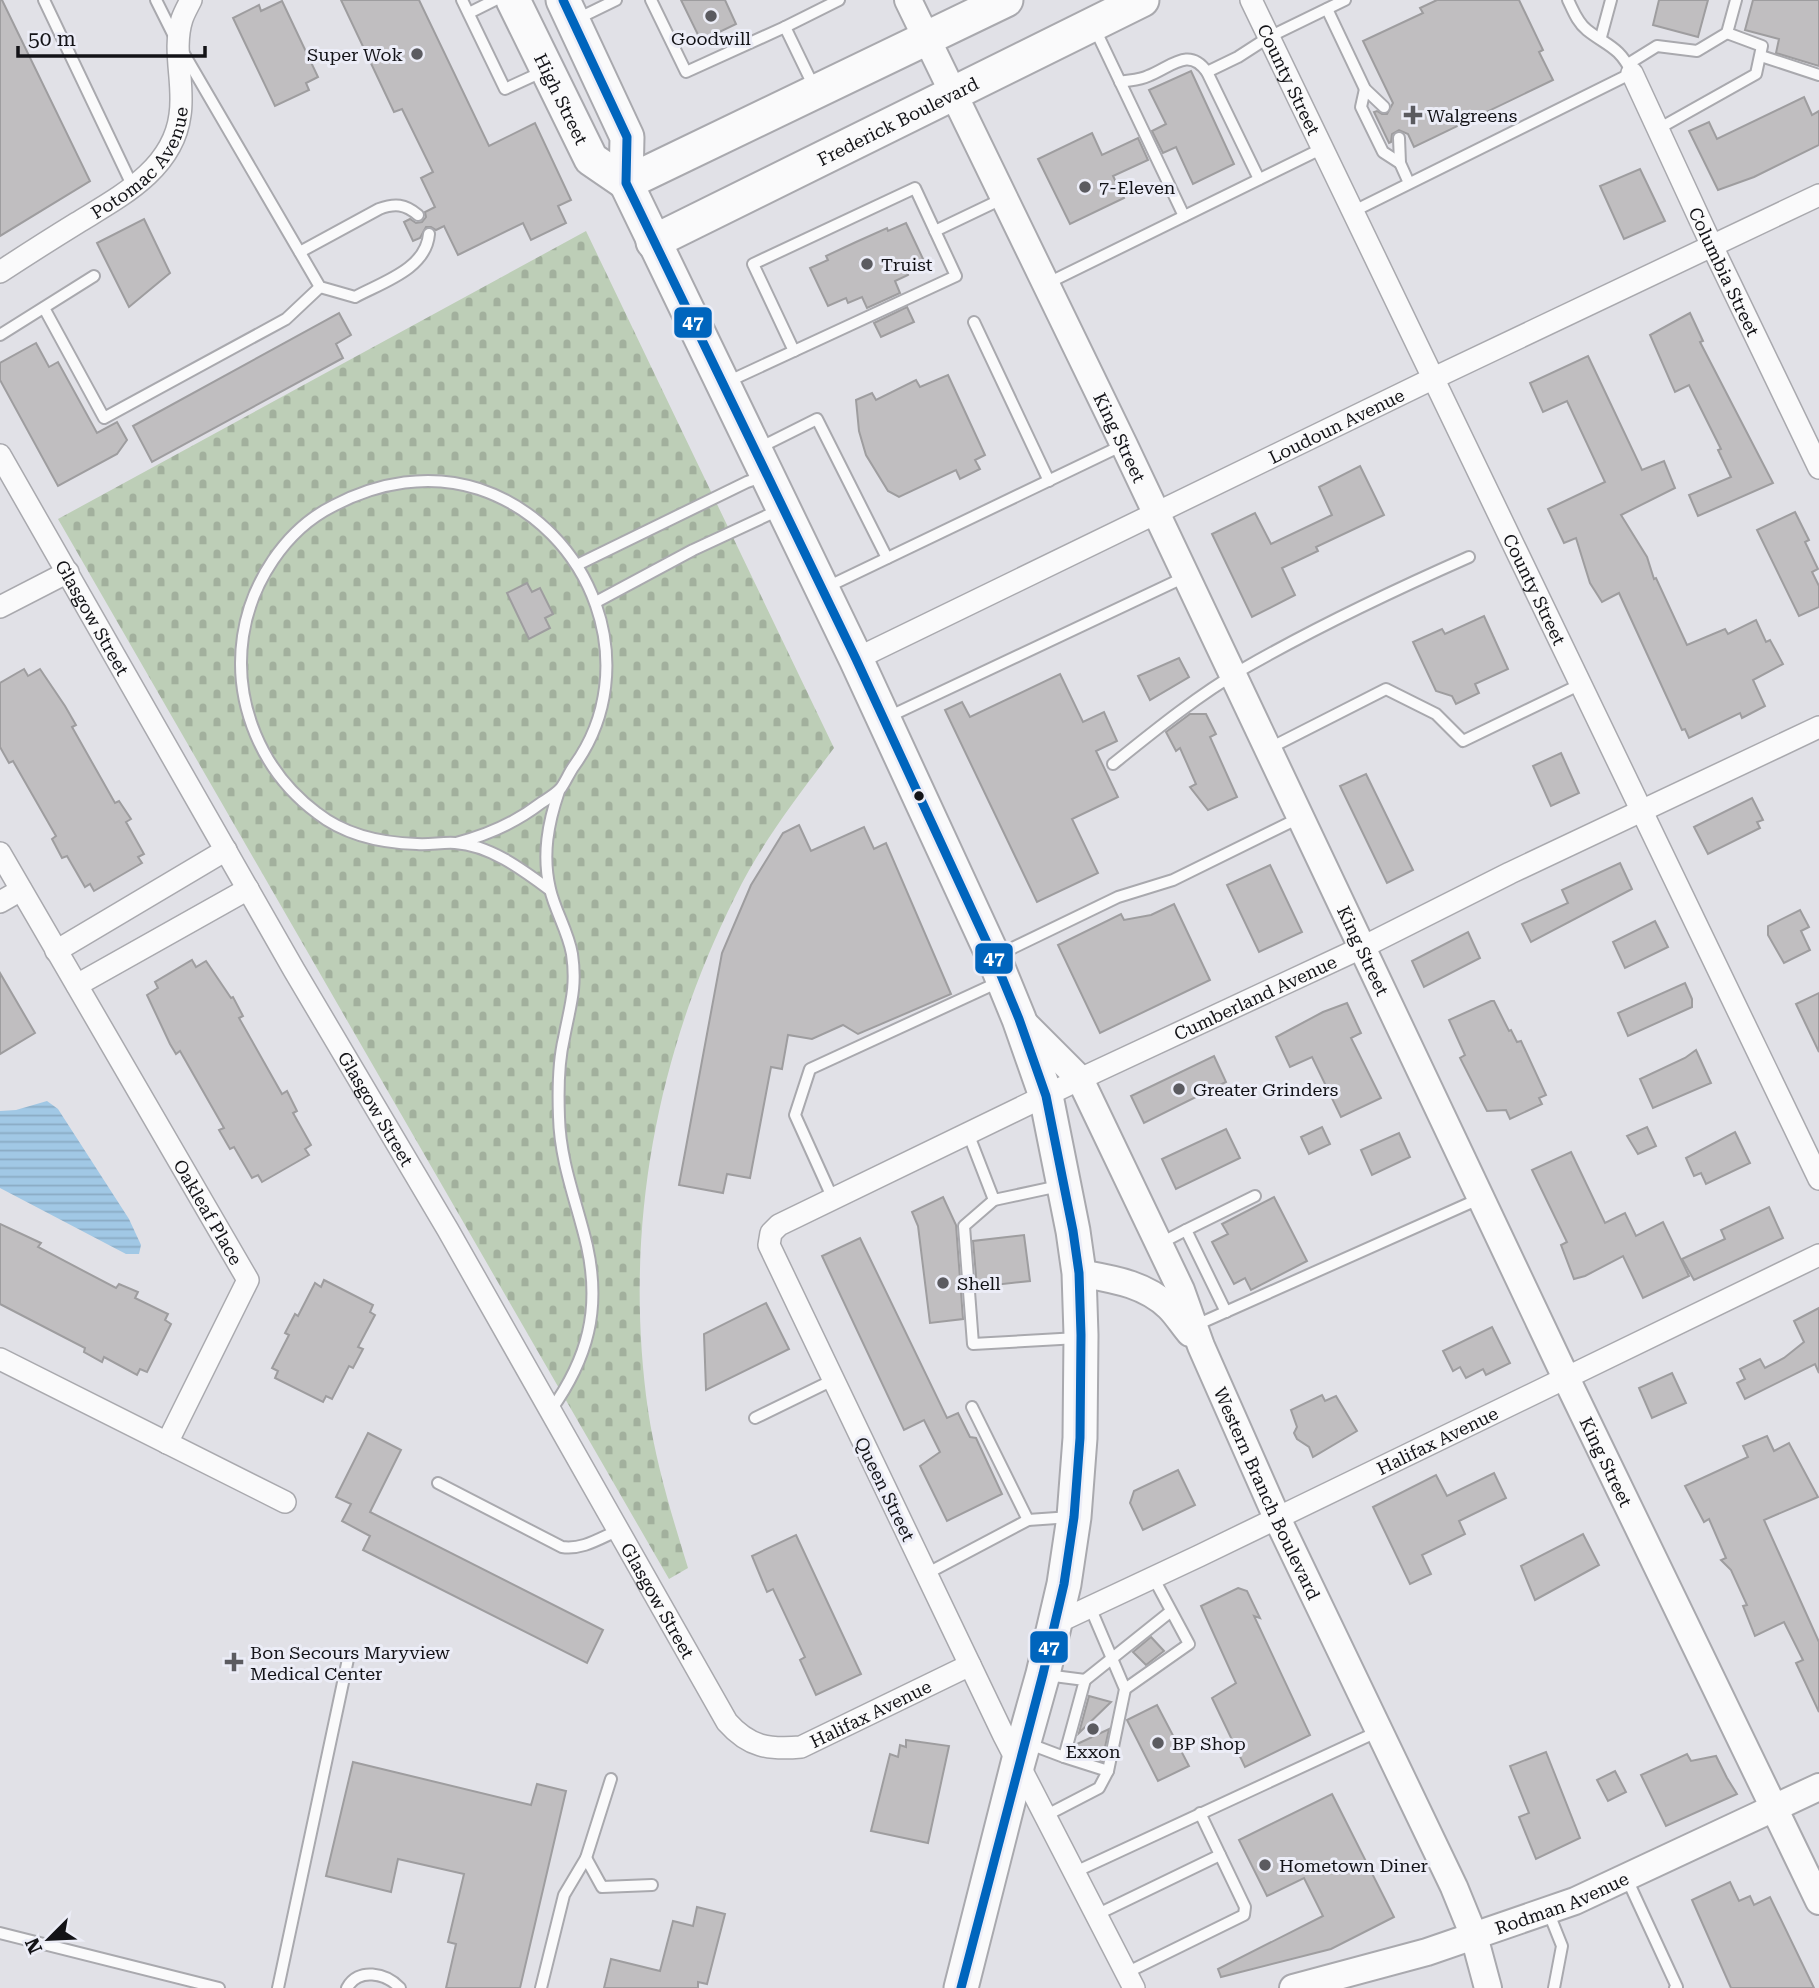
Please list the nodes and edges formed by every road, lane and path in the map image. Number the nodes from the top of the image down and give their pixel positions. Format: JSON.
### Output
{"nodes":[{"id":1,"x":44,"y":0,"type":"edge"},
{"id":2,"x":156,"y":0,"type":"edge"},
{"id":3,"x":191,"y":0,"type":"edge"},
{"id":4,"x":462,"y":0,"type":"edge"},
{"id":5,"x":495,"y":0,"type":"edge"},
{"id":6,"x":513,"y":0,"type":"edge"},
{"id":7,"x":616,"y":0,"type":"edge"},
{"id":8,"x":651,"y":0,"type":"edge"},
{"id":9,"x":839,"y":0,"type":"edge"},
{"id":10,"x":908,"y":0,"type":"edge"},
{"id":11,"x":1006,"y":0,"type":"edge"},
{"id":12,"x":1142,"y":0,"type":"edge"},
{"id":13,"x":1251,"y":0,"type":"edge"},
{"id":14,"x":1345,"y":0,"type":"edge"},
{"id":15,"x":1568,"y":0,"type":"edge"},
{"id":16,"x":1611,"y":0,"type":"edge"},
{"id":17,"x":1735,"y":0,"type":"edge"},
{"id":18,"x":1327,"y":9,"type":"junction"},
{"id":19,"x":568,"y":10,"type":"edge"},
{"id":20,"x":469,"y":13,"type":"junction"},
{"id":21,"x":1093,"y":24,"type":"junction"},
{"id":22,"x":785,"y":27,"type":"junction"},
{"id":23,"x":1727,"y":33,"type":"junction"},
{"id":24,"x":1269,"y":37,"type":"junction"},
{"id":25,"x":1601,"y":37,"type":"junction"},
{"id":26,"x":927,"y":38,"type":"junction"},
{"id":27,"x":178,"y":43,"type":"junction"},
{"id":28,"x":1761,"y":56,"type":"junction"},
{"id":29,"x":1630,"y":68,"type":"junction"},
{"id":30,"x":547,"y":69,"type":"junction"},
{"id":31,"x":1207,"y":72,"type":"junction"},
{"id":32,"x":1819,"y":75,"type":"edge"},
{"id":33,"x":1120,"y":82,"type":"junction"},
{"id":34,"x":1365,"y":89,"type":"junction"},
{"id":35,"x":816,"y":92,"type":"junction"},
{"id":36,"x":954,"y":93,"type":"junction"},
{"id":37,"x":1384,"y":107,"type":"dead end"},
{"id":38,"x":1658,"y":129,"type":"junction"},
{"id":39,"x":1399,"y":138,"type":"dead end"},
{"id":40,"x":1323,"y":148,"type":"junction"},
{"id":41,"x":1400,"y":163,"type":"junction"},
{"id":42,"x":1259,"y":179,"type":"junction"},
{"id":43,"x":626,"y":183,"type":"junction"},
{"id":44,"x":1409,"y":183,"type":"junction"},
{"id":45,"x":134,"y":187,"type":"junction"},
{"id":46,"x":1819,"y":195,"type":"edge"},
{"id":47,"x":1004,"y":198,"type":"junction"},
{"id":48,"x":1354,"y":211,"type":"junction"},
{"id":49,"x":418,"y":215,"type":"dead end"},
{"id":50,"x":1184,"y":216,"type":"junction"},
{"id":51,"x":935,"y":231,"type":"junction"},
{"id":52,"x":429,"y":234,"type":"dead end"},
{"id":53,"x":653,"y":242,"type":"junction"},
{"id":54,"x":1712,"y":246,"type":"junction"},
{"id":55,"x":300,"y":252,"type":"junction"},
{"id":56,"x":0,"y":272,"type":"edge"},
{"id":57,"x":94,"y":276,"type":"dead end"},
{"id":58,"x":1046,"y":284,"type":"junction"},
{"id":59,"x":320,"y":287,"type":"junction"},
{"id":60,"x":44,"y":308,"type":"junction"},
{"id":61,"x":974,"y":323,"type":"dead end"},
{"id":62,"x":0,"y":335,"type":"edge"},
{"id":63,"x":794,"y":351,"type":"junction"},
{"id":64,"x":1434,"y":378,"type":"junction"},
{"id":65,"x":722,"y":384,"type":"junction"},
{"id":66,"x":1124,"y":445,"type":"junction"},
{"id":67,"x":0,"y":455,"type":"edge"},
{"id":68,"x":761,"y":462,"type":"junction"},
{"id":69,"x":1819,"y":468,"type":"edge"},
{"id":70,"x":1049,"y":481,"type":"junction"},
{"id":71,"x":784,"y":508,"type":"junction"},
{"id":72,"x":1157,"y":513,"type":"junction"},
{"id":73,"x":1469,"y":557,"type":"dead end"},
{"id":74,"x":887,"y":558,"type":"junction"},
{"id":75,"x":577,"y":565,"type":"junction"},
{"id":76,"x":68,"y":572,"type":"junction"},
{"id":77,"x":1186,"y":577,"type":"junction"},
{"id":78,"x":823,"y":590,"type":"junction"},
{"id":79,"x":596,"y":602,"type":"junction"},
{"id":80,"x":0,"y":607,"type":"edge"},
{"id":81,"x":856,"y":659,"type":"junction"},
{"id":82,"x":1234,"y":675,"type":"junction"},
{"id":83,"x":1581,"y":684,"type":"junction"},
{"id":84,"x":884,"y":719,"type":"junction"},
{"id":85,"x":1819,"y":727,"type":"edge"},
{"id":86,"x":1268,"y":748,"type":"junction"},
{"id":87,"x":1113,"y":764,"type":"dead end"},
{"id":88,"x":560,"y":789,"type":"junction"},
{"id":89,"x":1642,"y":811,"type":"junction"},
{"id":90,"x":1301,"y":817,"type":"junction"},
{"id":91,"x":456,"y":843,"type":"junction"},
{"id":92,"x":226,"y":850,"type":"junction"},
{"id":93,"x":0,"y":853,"type":"edge"},
{"id":94,"x":248,"y":889,"type":"junction"},
{"id":95,"x":21,"y":890,"type":"junction"},
{"id":96,"x":550,"y":890,"type":"junction"},
{"id":97,"x":0,"y":902,"type":"edge"},
{"id":98,"x":1363,"y":947,"type":"junction"},
{"id":99,"x":57,"y":951,"type":"junction"},
{"id":100,"x":998,"y":969,"type":"junction"},
{"id":101,"x":77,"y":985,"type":"junction"},
{"id":102,"x":1019,"y":1018,"type":"junction"},
{"id":103,"x":1080,"y":1079,"type":"junction"},
{"id":104,"x":1046,"y":1096,"type":"junction"},
{"id":105,"x":968,"y":1133,"type":"junction"},
{"id":106,"x":1819,"y":1179,"type":"edge"},
{"id":107,"x":1065,"y":1185,"type":"junction"},
{"id":108,"x":1255,"y":1196,"type":"dead end"},
{"id":109,"x":1481,"y":1198,"type":"junction"},
{"id":110,"x":833,"y":1199,"type":"junction"},
{"id":111,"x":994,"y":1200,"type":"junction"},
{"id":112,"x":1186,"y":1230,"type":"junction"},
{"id":113,"x":1159,"y":1244,"type":"junction"},
{"id":114,"x":1819,"y":1255,"type":"edge"},
{"id":115,"x":1079,"y":1273,"type":"junction"},
{"id":116,"x":801,"y":1312,"type":"joint"},
{"id":117,"x":1226,"y":1312,"type":"junction"},
{"id":118,"x":1197,"y":1336,"type":"junction"},
{"id":119,"x":1081,"y":1338,"type":"junction"},
{"id":120,"x":0,"y":1359,"type":"edge"},
{"id":121,"x":1566,"y":1378,"type":"junction"},
{"id":122,"x":833,"y":1380,"type":"junction"},
{"id":123,"x":972,"y":1407,"type":"dead end"},
{"id":124,"x":551,"y":1410,"type":"junction"},
{"id":125,"x":755,"y":1418,"type":"dead end"},
{"id":126,"x":167,"y":1443,"type":"junction"},
{"id":127,"x":438,"y":1483,"type":"dead end"},
{"id":128,"x":285,"y":1502,"type":"dead end"},
{"id":129,"x":1073,"y":1517,"type":"junction"},
{"id":130,"x":1277,"y":1518,"type":"junction"},
{"id":131,"x":1028,"y":1520,"type":"junction"},
{"id":132,"x":619,"y":1530,"type":"junction"},
{"id":133,"x":926,"y":1574,"type":"junction"},
{"id":134,"x":1153,"y":1577,"type":"junction"},
{"id":135,"x":1090,"y":1607,"type":"junction"},
{"id":136,"x":1170,"y":1612,"type":"junction"},
{"id":137,"x":1054,"y":1624,"type":"junction"},
{"id":138,"x":348,"y":1659,"type":"dead end"},
{"id":139,"x":1111,"y":1659,"type":"junction"},
{"id":140,"x":970,"y":1665,"type":"junction"},
{"id":141,"x":1043,"y":1674,"type":"junction"},
{"id":142,"x":1085,"y":1680,"type":"junction"},
{"id":143,"x":1125,"y":1689,"type":"junction"},
{"id":144,"x":1379,"y":1731,"type":"junction"},
{"id":145,"x":767,"y":1747,"type":"joint"},
{"id":146,"x":1021,"y":1752,"type":"junction"},
{"id":147,"x":1064,"y":1757,"type":"junction"},
{"id":148,"x":1108,"y":1771,"type":"junction"},
{"id":149,"x":611,"y":1779,"type":"dead end"},
{"id":150,"x":1819,"y":1787,"type":"edge"},
{"id":151,"x":1775,"y":1808,"type":"junction"},
{"id":152,"x":1200,"y":1813,"type":"junction"},
{"id":153,"x":1045,"y":1816,"type":"junction"},
{"id":154,"x":1220,"y":1854,"type":"junction"},
{"id":155,"x":586,"y":1858,"type":"junction"},
{"id":156,"x":1074,"y":1872,"type":"junction"},
{"id":157,"x":1627,"y":1878,"type":"junction"},
{"id":158,"x":652,"y":1885,"type":"dead end"},
{"id":159,"x":1819,"y":1901,"type":"edge"},
{"id":160,"x":1548,"y":1911,"type":"junction"},
{"id":161,"x":1096,"y":1915,"type":"junction"},
{"id":162,"x":0,"y":1933,"type":"edge"},
{"id":163,"x":1474,"y":1936,"type":"junction"},
{"id":164,"x":1130,"y":1980,"type":"edge"},
{"id":165,"x":219,"y":1988,"type":"edge"},
{"id":166,"x":278,"y":1988,"type":"edge"},
{"id":167,"x":347,"y":1988,"type":"edge"},
{"id":168,"x":400,"y":1988,"type":"edge"},
{"id":169,"x":541,"y":1988,"type":"edge"},
{"id":170,"x":961,"y":1988,"type":"edge"},
{"id":171,"x":1297,"y":1988,"type":"edge"},
{"id":172,"x":1488,"y":1988,"type":"edge"},
{"id":173,"x":1554,"y":1988,"type":"edge"},
{"id":174,"x":1675,"y":1988,"type":"edge"}],
"edges":[{"from":1,"to":45,"type":"lane"},
{"from":2,"to":27,"type":"lane"},
{"from":3,"to":27,"type":"street","name":"Potomac Avenue"},
{"from":4,"to":20,"type":"lane"},
{"from":5,"to":20,"type":"lane"},
{"from":6,"to":30,"type":"main road","name":"High Street"},
{"from":7,"to":19,"type":"lane"},
{"from":8,"to":22,"type":"lane"},
{"from":9,"to":22,"type":"lane"},
{"from":10,"to":26,"type":"street","name":"King Street"},
{"from":11,"to":26,"type":"main road"},
{"from":12,"to":21,"type":"main road","name":"Frederick Boulevard"},
{"from":13,"to":24,"type":"street","name":"County Street"},
{"from":14,"to":18,"type":"lane"},
{"from":15,"to":25,"type":"lane"},
{"from":16,"to":25,"type":"lane"},
{"from":17,"to":23,"type":"lane"},
{"from":18,"to":24,"type":"lane"},
{"from":18,"to":34,"type":"lane"},
{"from":19,"to":43,"type":"main road"},
{"from":20,"to":30,"type":"lane"},
{"from":21,"to":33,"type":"lane"},
{"from":21,"to":36,"type":"main road","name":"Frederick Boulevard"},
{"from":22,"to":35,"type":"lane"},
{"from":23,"to":28,"type":"lane"},
{"from":23,"to":29,"type":"lane"},
{"from":24,"to":31,"type":"lane"},
{"from":24,"to":40,"type":"street","name":"County Street"},
{"from":25,"to":29,"type":"lane"},
{"from":26,"to":35,"type":"main road"},
{"from":26,"to":36,"type":"street","name":"King Street"},
{"from":27,"to":45,"type":"street","name":"Potomac Avenue"},
{"from":27,"to":55,"type":"lane"},
{"from":28,"to":32,"type":"lane"},
{"from":28,"to":38,"type":"lane"},
{"from":29,"to":38,"type":"street","name":"Columbia Street"},
{"from":29,"to":44,"type":"lane"},
{"from":30,"to":43,"type":"main road","name":"High Street"},
{"from":31,"to":33,"type":"lane"},
{"from":31,"to":42,"type":"lane"},
{"from":33,"to":50,"type":"lane"},
{"from":34,"to":37,"type":"lane"},
{"from":34,"to":41,"type":"lane"},
{"from":35,"to":43,"type":"main road"},
{"from":36,"to":47,"type":"street","name":"King Street"},
{"from":36,"to":53,"type":"main road","name":"Frederick Boulevard"},
{"from":38,"to":54,"type":"street","name":"Columbia Street"},
{"from":39,"to":41,"type":"lane"},
{"from":40,"to":42,"type":"lane"},
{"from":40,"to":48,"type":"street","name":"County Street"},
{"from":41,"to":44,"type":"lane"},
{"from":42,"to":50,"type":"lane"},
{"from":43,"to":53,"type":"main road"},
{"from":44,"to":48,"type":"lane"},
{"from":45,"to":56,"type":"street","name":"Potomac Avenue"},
{"from":46,"to":54,"type":"street","name":"Loudoun Avenue"},
{"from":47,"to":51,"type":"lane"},
{"from":47,"to":58,"type":"street","name":"King Street"},
{"from":48,"to":64,"type":"street","name":"County Street"},
{"from":49,"to":55,"type":"lane"},
{"from":50,"to":58,"type":"lane"},
{"from":51,"to":63,"type":"lane"},
{"from":51,"to":63,"type":"lane"},
{"from":52,"to":59,"type":"lane"},
{"from":53,"to":65,"type":"main road"},
{"from":54,"to":64,"type":"street","name":"Loudoun Avenue"},
{"from":54,"to":69,"type":"street","name":"Columbia Street"},
{"from":55,"to":59,"type":"lane"},
{"from":57,"to":60,"type":"lane"},
{"from":58,"to":66,"type":"street","name":"King Street"},
{"from":59,"to":60,"type":"lane"},
{"from":60,"to":62,"type":"lane"},
{"from":61,"to":70,"type":"lane"},
{"from":63,"to":65,"type":"lane"},
{"from":64,"to":72,"type":"street","name":"Loudoun Avenue"},
{"from":64,"to":83,"type":"street","name":"County Street"},
{"from":65,"to":68,"type":"main road"},
{"from":66,"to":70,"type":"lane"},
{"from":66,"to":72,"type":"street","name":"King Street"},
{"from":67,"to":76,"type":"street","name":"Glasgow Street"},
{"from":68,"to":71,"type":"main road"},
{"from":68,"to":74,"type":"lane"},
{"from":68,"to":75,"type":"lane"},
{"from":70,"to":74,"type":"lane"},
{"from":71,"to":78,"type":"main road"},
{"from":71,"to":79,"type":"lane"},
{"from":72,"to":77,"type":"street","name":"King Street"},
{"from":72,"to":81,"type":"street","name":"Loudoun Avenue"},
{"from":73,"to":82,"type":"lane"},
{"from":74,"to":78,"type":"lane"},
{"from":75,"to":79,"type":"lane"},
{"from":75,"to":91,"type":"lane"},
{"from":76,"to":80,"type":"street"},
{"from":76,"to":92,"type":"street","name":"Glasgow Street"},
{"from":77,"to":82,"type":"street","name":"King Street"},
{"from":77,"to":84,"type":"lane"},
{"from":78,"to":81,"type":"main road"},
{"from":79,"to":88,"type":"lane"},
{"from":81,"to":84,"type":"main road"},
{"from":82,"to":86,"type":"street","name":"King Street"},
{"from":82,"to":87,"type":"lane"},
{"from":83,"to":86,"type":"lane"},
{"from":83,"to":89,"type":"street","name":"County Street"},
{"from":84,"to":100,"type":"main road"},
{"from":85,"to":89,"type":"street","name":"Cumberland Avenue"},
{"from":86,"to":90,"type":"street","name":"King Street"},
{"from":88,"to":91,"type":"lane"},
{"from":88,"to":96,"type":"lane"},
{"from":89,"to":98,"type":"street","name":"Cumberland Avenue"},
{"from":89,"to":106,"type":"street","name":"County Street"},
{"from":90,"to":98,"type":"street","name":"King Street"},
{"from":90,"to":100,"type":"lane"},
{"from":91,"to":96,"type":"lane"},
{"from":92,"to":94,"type":"street","name":"Glasgow Street"},
{"from":92,"to":99,"type":"street"},
{"from":93,"to":95,"type":"street","name":"Oakleaf Place"},
{"from":94,"to":101,"type":"street"},
{"from":94,"to":124,"type":"street","name":"Glasgow Street"},
{"from":95,"to":97,"type":"street"},
{"from":95,"to":99,"type":"street","name":"Oakleaf Place"},
{"from":96,"to":124,"type":"lane"},
{"from":98,"to":103,"type":"street","name":"Cumberland Avenue"},
{"from":98,"to":109,"type":"street","name":"King Street"},
{"from":99,"to":101,"type":"street","name":"Oakleaf Place"},
{"from":100,"to":102,"type":"main road"},
{"from":100,"to":110,"type":"lane"},
{"from":101,"to":126,"type":"street","name":"Oakleaf Place"},
{"from":102,"to":103,"type":"street","name":"Western Branch Boulevard"},
{"from":102,"to":104,"type":"main road"},
{"from":103,"to":104,"type":"street","name":"Cumberland Avenue"},
{"from":103,"to":113,"type":"street","name":"Western Branch Boulevard"},
{"from":104,"to":105,"type":"street","name":"Cumberland Avenue"},
{"from":104,"to":107,"type":"main road"},
{"from":105,"to":110,"type":"street","name":"Cumberland Avenue"},
{"from":105,"to":111,"type":"lane"},
{"from":107,"to":111,"type":"lane"},
{"from":107,"to":115,"type":"main road"},
{"from":108,"to":112,"type":"lane"},
{"from":109,"to":117,"type":"lane"},
{"from":109,"to":121,"type":"street","name":"King Street"},
{"from":110,"to":116,"type":"street","name":"Cumberland Avenue"},
{"from":111,"to":119,"type":"lane"},
{"from":112,"to":113,"type":"lane"},
{"from":112,"to":117,"type":"lane"},
{"from":113,"to":118,"type":"street","name":"Western Branch Boulevard"},
{"from":114,"to":121,"type":"street","name":"Halifax Avenue"},
{"from":115,"to":118,"type":"street"},
{"from":115,"to":119,"type":"main road"},
{"from":116,"to":122,"type":"street","name":"Queen Street"},
{"from":117,"to":118,"type":"lane"},
{"from":118,"to":130,"type":"street","name":"Western Branch Boulevard"},
{"from":119,"to":129,"type":"main road"},
{"from":120,"to":126,"type":"street"},
{"from":121,"to":130,"type":"street","name":"Halifax Avenue"},
{"from":121,"to":151,"type":"street","name":"King Street"},
{"from":122,"to":125,"type":"lane"},
{"from":122,"to":133,"type":"street","name":"Queen Street"},
{"from":123,"to":131,"type":"lane"},
{"from":124,"to":132,"type":"street","name":"Glasgow Street"},
{"from":126,"to":128,"type":"street"},
{"from":127,"to":132,"type":"lane"},
{"from":129,"to":131,"type":"lane"},
{"from":129,"to":137,"type":"main road"},
{"from":130,"to":134,"type":"street","name":"Halifax Avenue"},
{"from":130,"to":144,"type":"street","name":"Western Branch Boulevard"},
{"from":131,"to":133,"type":"lane"},
{"from":132,"to":145,"type":"street","name":"Glasgow Street"},
{"from":133,"to":140,"type":"street","name":"Queen Street"},
{"from":134,"to":135,"type":"street","name":"Halifax Avenue"},
{"from":134,"to":136,"type":"lane"},
{"from":135,"to":137,"type":"street","name":"Halifax Avenue"},
{"from":135,"to":139,"type":"lane"},
{"from":136,"to":139,"type":"lane"},
{"from":136,"to":143,"type":"lane"},
{"from":137,"to":141,"type":"main road"},
{"from":138,"to":166,"type":"lane"},
{"from":139,"to":142,"type":"lane"},
{"from":139,"to":143,"type":"lane"},
{"from":140,"to":145,"type":"street","name":"Halifax Avenue"},
{"from":140,"to":146,"type":"street","name":"Queen Street"},
{"from":141,"to":142,"type":"lane"},
{"from":141,"to":146,"type":"main road"},
{"from":142,"to":147,"type":"lane"},
{"from":143,"to":148,"type":"lane"},
{"from":144,"to":152,"type":"lane"},
{"from":144,"to":163,"type":"street","name":"Western Branch Boulevard"},
{"from":146,"to":147,"type":"lane"},
{"from":146,"to":153,"type":"street","name":"Queen Street"},
{"from":146,"to":170,"type":"main road"},
{"from":147,"to":148,"type":"lane"},
{"from":148,"to":153,"type":"lane"},
{"from":149,"to":155,"type":"lane"},
{"from":150,"to":151,"type":"street","name":"Rodman Avenue"},
{"from":151,"to":157,"type":"street","name":"Rodman Avenue"},
{"from":151,"to":159,"type":"street","name":"King Street"},
{"from":152,"to":154,"type":"lane"},
{"from":152,"to":156,"type":"lane"},
{"from":153,"to":156,"type":"street","name":"Queen Street"},
{"from":154,"to":161,"type":"lane"},
{"from":154,"to":164,"type":"lane"},
{"from":155,"to":158,"type":"lane"},
{"from":155,"to":169,"type":"lane"},
{"from":156,"to":161,"type":"street","name":"Queen Street"},
{"from":157,"to":160,"type":"street","name":"Rodman Avenue"},
{"from":157,"to":174,"type":"lane"},
{"from":160,"to":163,"type":"street","name":"Rodman Avenue"},
{"from":160,"to":173,"type":"lane"},
{"from":161,"to":164,"type":"street","name":"Queen Street"},
{"from":162,"to":165,"type":"lane"},
{"from":163,"to":171,"type":"street","name":"Rodman Avenue"},
{"from":163,"to":172,"type":"street","name":"Western Branch Boulevard"},
{"from":167,"to":168,"type":"lane"}]}
